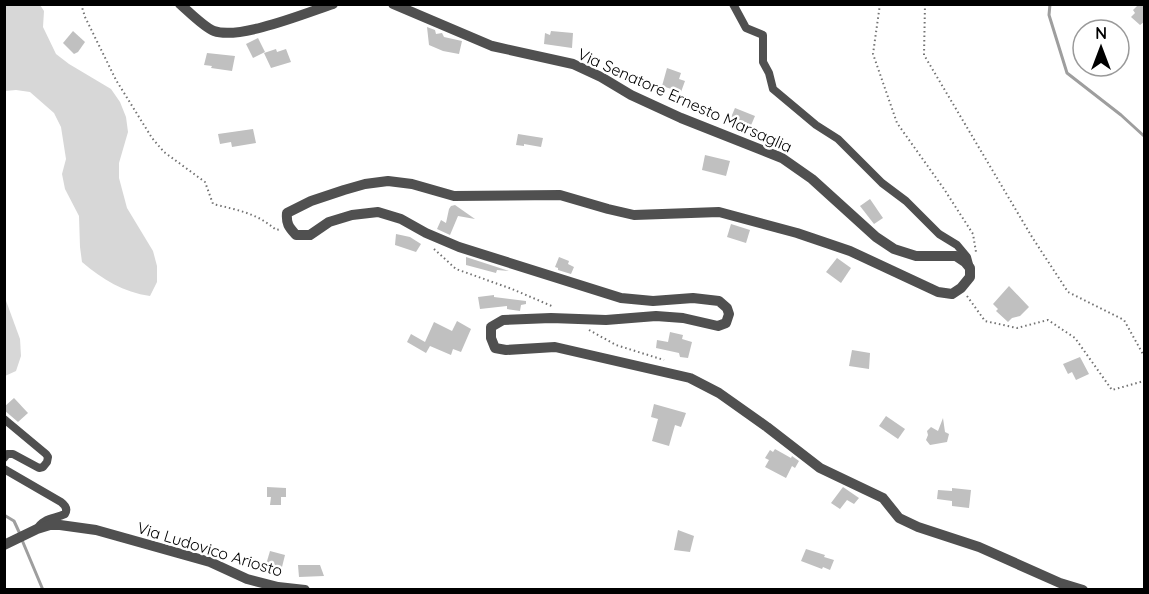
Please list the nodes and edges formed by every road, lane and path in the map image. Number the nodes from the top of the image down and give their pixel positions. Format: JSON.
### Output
{"nodes":[{"id":1,"x":81,"y":4,"type":"edge"},
{"id":2,"x":180,"y":4,"type":"edge"},
{"id":3,"x":333,"y":4,"type":"edge"},
{"id":4,"x":393,"y":4,"type":"edge"},
{"id":5,"x":733,"y":4,"type":"edge"},
{"id":6,"x":880,"y":4,"type":"edge"},
{"id":7,"x":925,"y":4,"type":"edge"},
{"id":8,"x":288,"y":227,"type":"junction"},
{"id":9,"x":433,"y":248,"type":"dead end"},
{"id":10,"x":976,"y":255,"type":"dead end"},
{"id":11,"x":970,"y":268,"type":"junction"},
{"id":12,"x":961,"y":288,"type":"junction"},
{"id":13,"x":555,"y":318,"type":"junction"},
{"id":14,"x":584,"y":327,"type":"dead end"},
{"id":15,"x":1144,"y":356,"type":"edge"},
{"id":16,"x":666,"y":361,"type":"dead end"},
{"id":17,"x":1144,"y":381,"type":"edge"},
{"id":18,"x":4,"y":418,"type":"edge"},
{"id":19,"x":4,"y":458,"type":"edge"},
{"id":20,"x":4,"y":469,"type":"edge"},
{"id":21,"x":37,"y":529,"type":"junction"},
{"id":22,"x":4,"y":545,"type":"edge"},
{"id":23,"x":305,"y":590,"type":"edge"},
{"id":24,"x":1083,"y":590,"type":"edge"}],
"edges":[{"from":1,"to":8,"type":"path"},
{"from":2,"to":3,"type":"street"},
{"from":4,"to":11,"type":"street","name":"Via Senatore Ernesto Marsaglia"},
{"from":5,"to":11,"type":"street"},
{"from":6,"to":10,"type":"path"},
{"from":7,"to":15,"type":"path"},
{"from":8,"to":12,"type":"street"},
{"from":8,"to":13,"type":"street"},
{"from":9,"to":13,"type":"path"},
{"from":11,"to":12,"type":"street"},
{"from":12,"to":17,"type":"path"},
{"from":13,"to":24,"type":"street"},
{"from":14,"to":16,"type":"path"},
{"from":18,"to":19,"type":"street"},
{"from":20,"to":21,"type":"street"},
{"from":21,"to":22,"type":"street","name":"Via Ludovico Ariosto"},
{"from":21,"to":23,"type":"street","name":"Via Ludovico Ariosto"}]}
